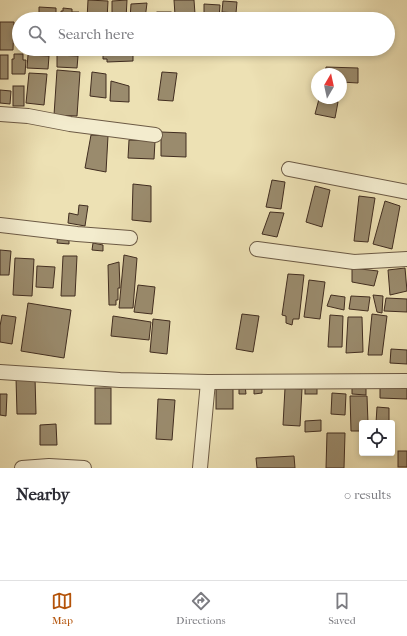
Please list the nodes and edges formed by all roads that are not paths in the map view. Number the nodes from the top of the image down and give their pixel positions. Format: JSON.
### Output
{"nodes":[{"id":1,"x":0,"y":114,"type":"edge"},
{"id":2,"x":155,"y":135,"type":"dead end"},
{"id":3,"x":289,"y":169,"type":"dead end"},
{"id":4,"x":407,"y":192,"type":"edge"},
{"id":5,"x":0,"y":225,"type":"edge"},
{"id":6,"x":130,"y":238,"type":"dead end"},
{"id":7,"x":257,"y":249,"type":"dead end"},
{"id":8,"x":407,"y":259,"type":"edge"},
{"id":9,"x":0,"y":372,"type":"edge"},
{"id":10,"x":407,"y":381,"type":"edge"},
{"id":11,"x":208,"y":382,"type":"junction"},
{"id":12,"x":49,"y":467,"type":"edge"},
{"id":13,"x":22,"y":468,"type":"edge"},
{"id":14,"x":84,"y":468,"type":"edge"},
{"id":15,"x":200,"y":468,"type":"edge"}],
"edges":[{"from":1,"to":2,"type":"street"},
{"from":3,"to":4,"type":"street"},
{"from":5,"to":6,"type":"street"},
{"from":7,"to":8,"type":"street"},
{"from":9,"to":11,"type":"street"},
{"from":10,"to":11,"type":"street"},
{"from":11,"to":15,"type":"street"},
{"from":12,"to":13,"type":"street"},
{"from":12,"to":14,"type":"street"}]}
